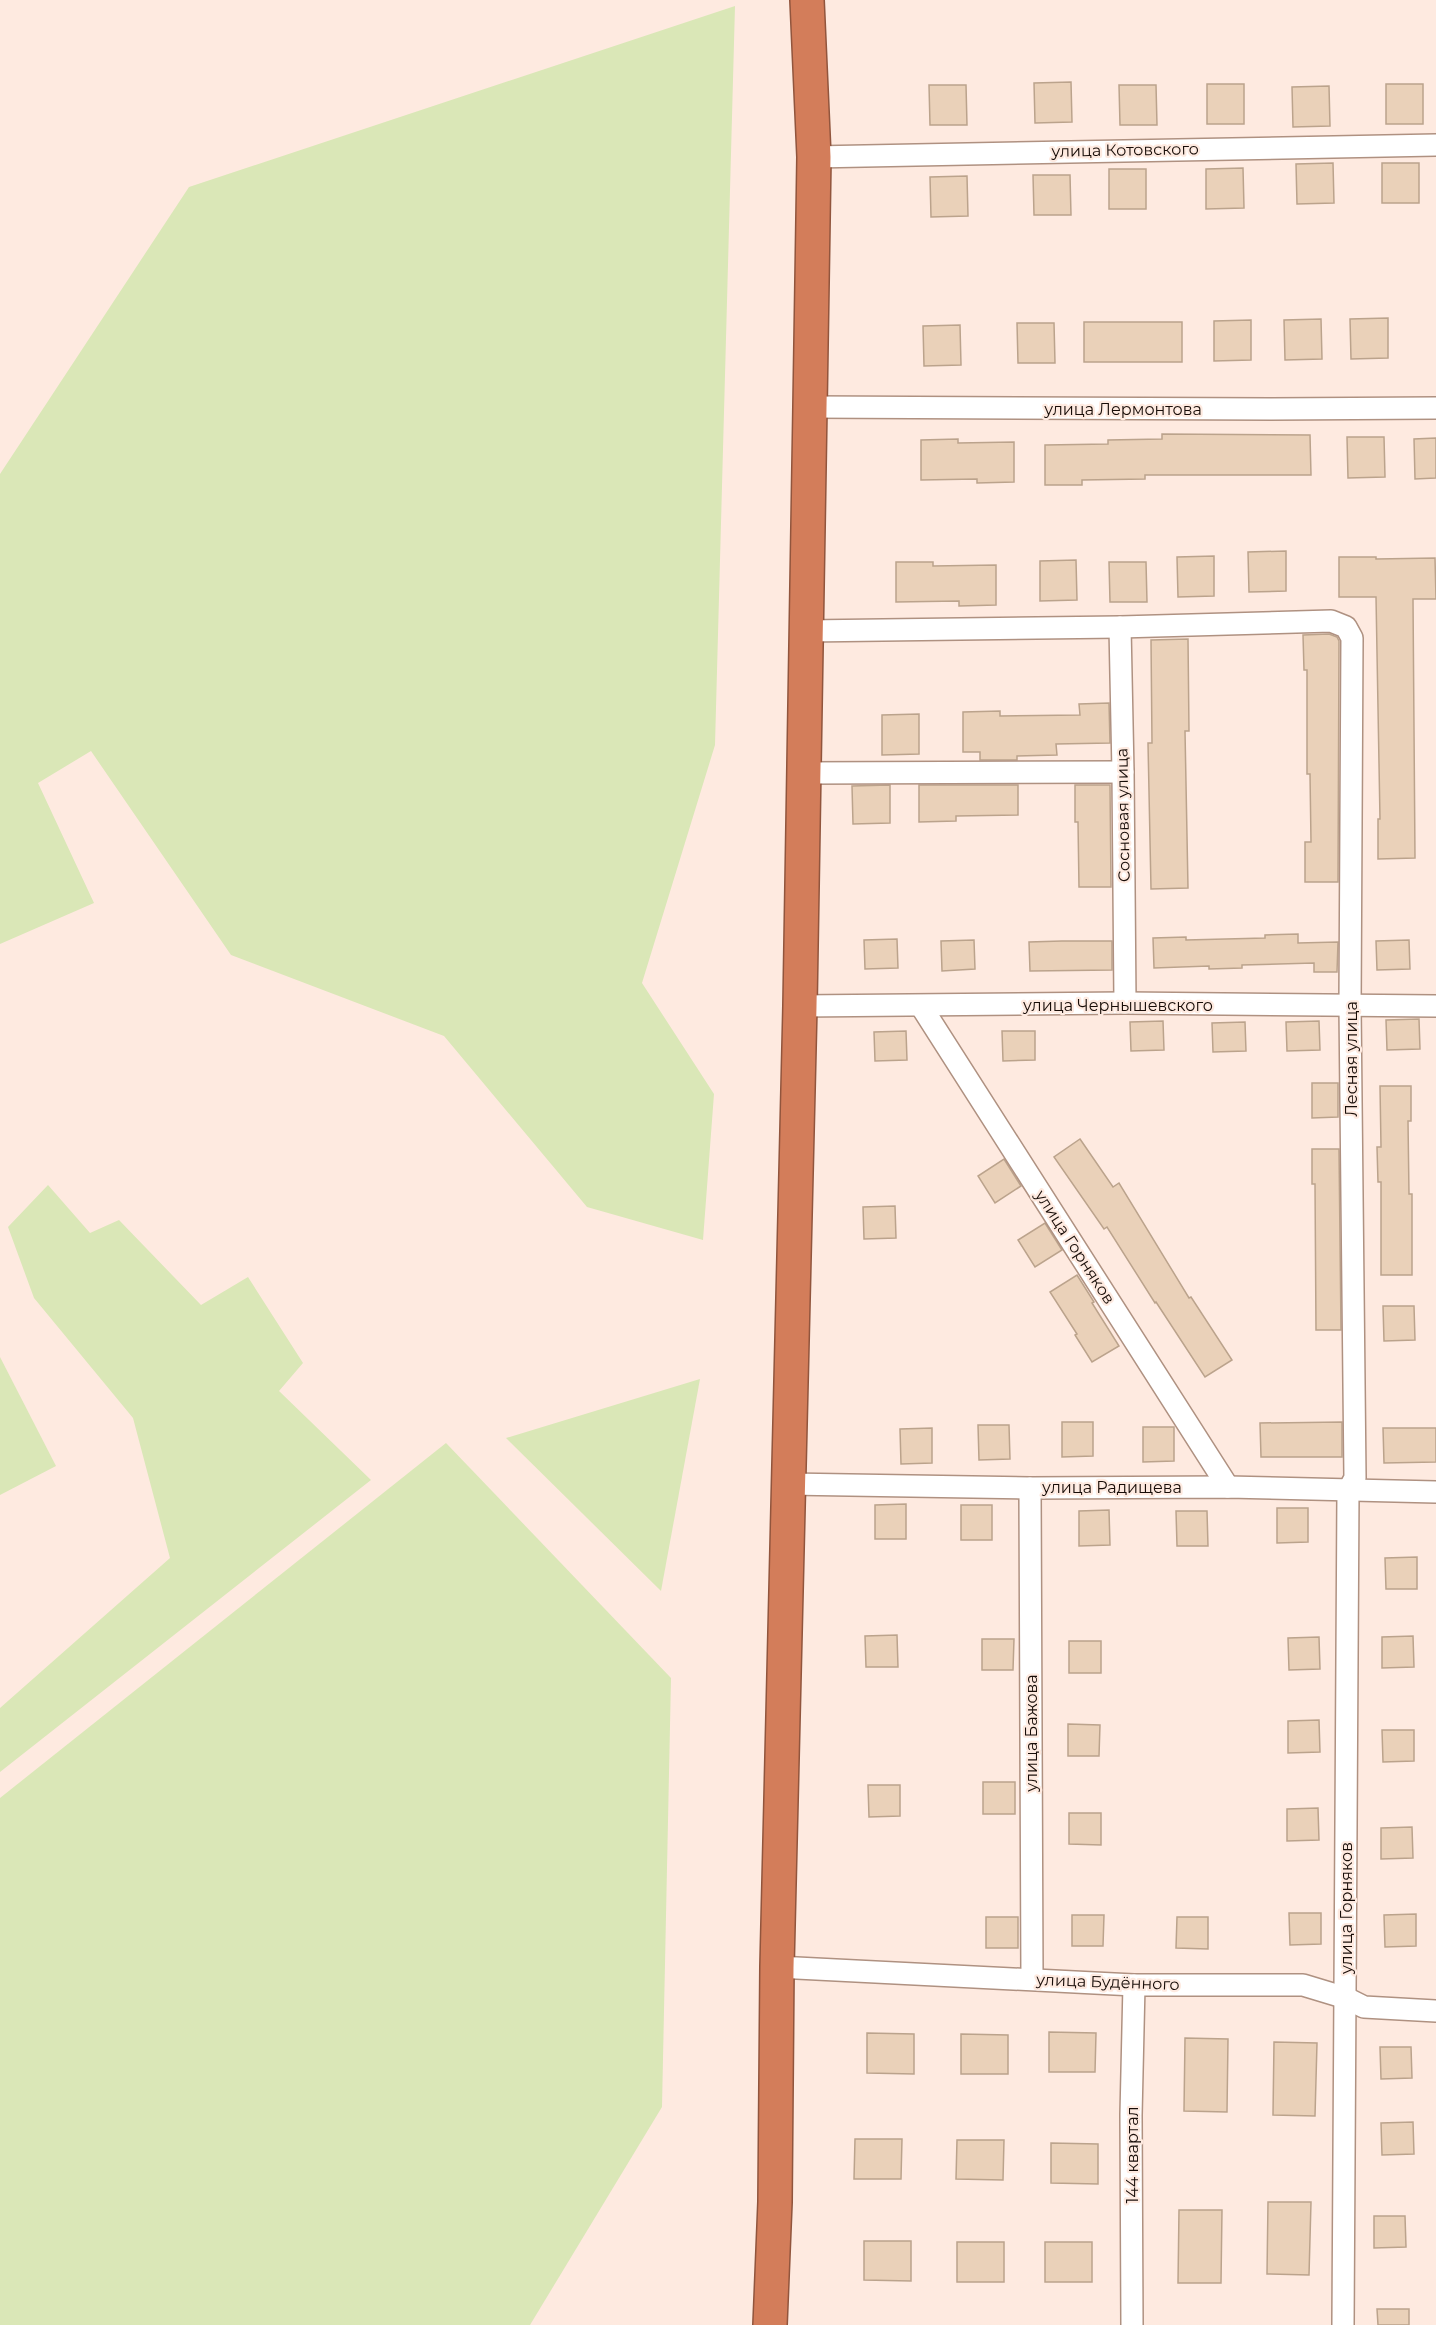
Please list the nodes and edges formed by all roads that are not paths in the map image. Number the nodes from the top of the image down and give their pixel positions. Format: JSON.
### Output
{"nodes":[{"id":1,"x":807,"y":0,"type":"edge"},
{"id":2,"x":1436,"y":145,"type":"edge"},
{"id":3,"x":814,"y":158,"type":"junction"},
{"id":4,"x":810,"y":407,"type":"junction"},
{"id":5,"x":1436,"y":408,"type":"edge"},
{"id":6,"x":1120,"y":627,"type":"junction"},
{"id":7,"x":806,"y":631,"type":"junction"},
{"id":8,"x":1124,"y":772,"type":"junction"},
{"id":9,"x":804,"y":773,"type":"junction"},
{"id":10,"x":1125,"y":1003,"type":"junction"},
{"id":11,"x":800,"y":1006,"type":"junction"},
{"id":12,"x":921,"y":1006,"type":"junction"},
{"id":13,"x":1350,"y":1006,"type":"junction"},
{"id":14,"x":1436,"y":1006,"type":"edge"},
{"id":15,"x":788,"y":1484,"type":"junction"},
{"id":16,"x":1228,"y":1487,"type":"junction"},
{"id":17,"x":1030,"y":1488,"type":"junction"},
{"id":18,"x":1348,"y":1491,"type":"junction"},
{"id":19,"x":1436,"y":1492,"type":"edge"},
{"id":20,"x":777,"y":1967,"type":"junction"},
{"id":21,"x":1032,"y":1979,"type":"junction"},
{"id":22,"x":1134,"y":1985,"type":"junction"},
{"id":23,"x":1346,"y":1998,"type":"junction"},
{"id":24,"x":1436,"y":2011,"type":"edge"},
{"id":25,"x":770,"y":2325,"type":"edge"},
{"id":26,"x":1132,"y":2325,"type":"edge"},
{"id":27,"x":1344,"y":2325,"type":"edge"}],
"edges":[{"from":1,"to":3,"type":"highway"},
{"from":2,"to":3,"type":"street","name":"улица Котовского"},
{"from":3,"to":4,"type":"highway"},
{"from":4,"to":5,"type":"street","name":"улица Лермонтова"},
{"from":4,"to":7,"type":"highway"},
{"from":6,"to":7,"type":"street"},
{"from":6,"to":8,"type":"street","name":"Сосновая улица"},
{"from":6,"to":13,"type":"street","name":"Лесная улица"},
{"from":7,"to":9,"type":"highway"},
{"from":8,"to":9,"type":"street"},
{"from":8,"to":10,"type":"street","name":"Сосновая улица"},
{"from":9,"to":11,"type":"highway"},
{"from":10,"to":12,"type":"street","name":"улица Чернышевского"},
{"from":10,"to":13,"type":"street","name":"улица Чернышевского"},
{"from":11,"to":12,"type":"street","name":"улица Чернышевского"},
{"from":11,"to":15,"type":"highway"},
{"from":12,"to":16,"type":"street","name":"улица Горняков"},
{"from":13,"to":14,"type":"street","name":"улица Чернышевского"},
{"from":13,"to":18,"type":"street","name":"Лесная улица"},
{"from":15,"to":17,"type":"street","name":"улица Радищева"},
{"from":15,"to":20,"type":"highway"},
{"from":16,"to":17,"type":"street","name":"улица Радищева"},
{"from":16,"to":18,"type":"street","name":"улица Радищева"},
{"from":17,"to":21,"type":"street","name":"улица Бажова"},
{"from":18,"to":19,"type":"street","name":"улица Радищева"},
{"from":18,"to":23,"type":"street","name":"улица Горняков"},
{"from":20,"to":21,"type":"street","name":"улица Будённого"},
{"from":20,"to":25,"type":"highway"},
{"from":21,"to":22,"type":"street","name":"улица Будённого"},
{"from":22,"to":23,"type":"street","name":"улица Будённого"},
{"from":22,"to":26,"type":"street","name":"144 квартал"},
{"from":23,"to":24,"type":"street","name":"улица Будённого"},
{"from":23,"to":27,"type":"street","name":"улица Горняков"}]}
